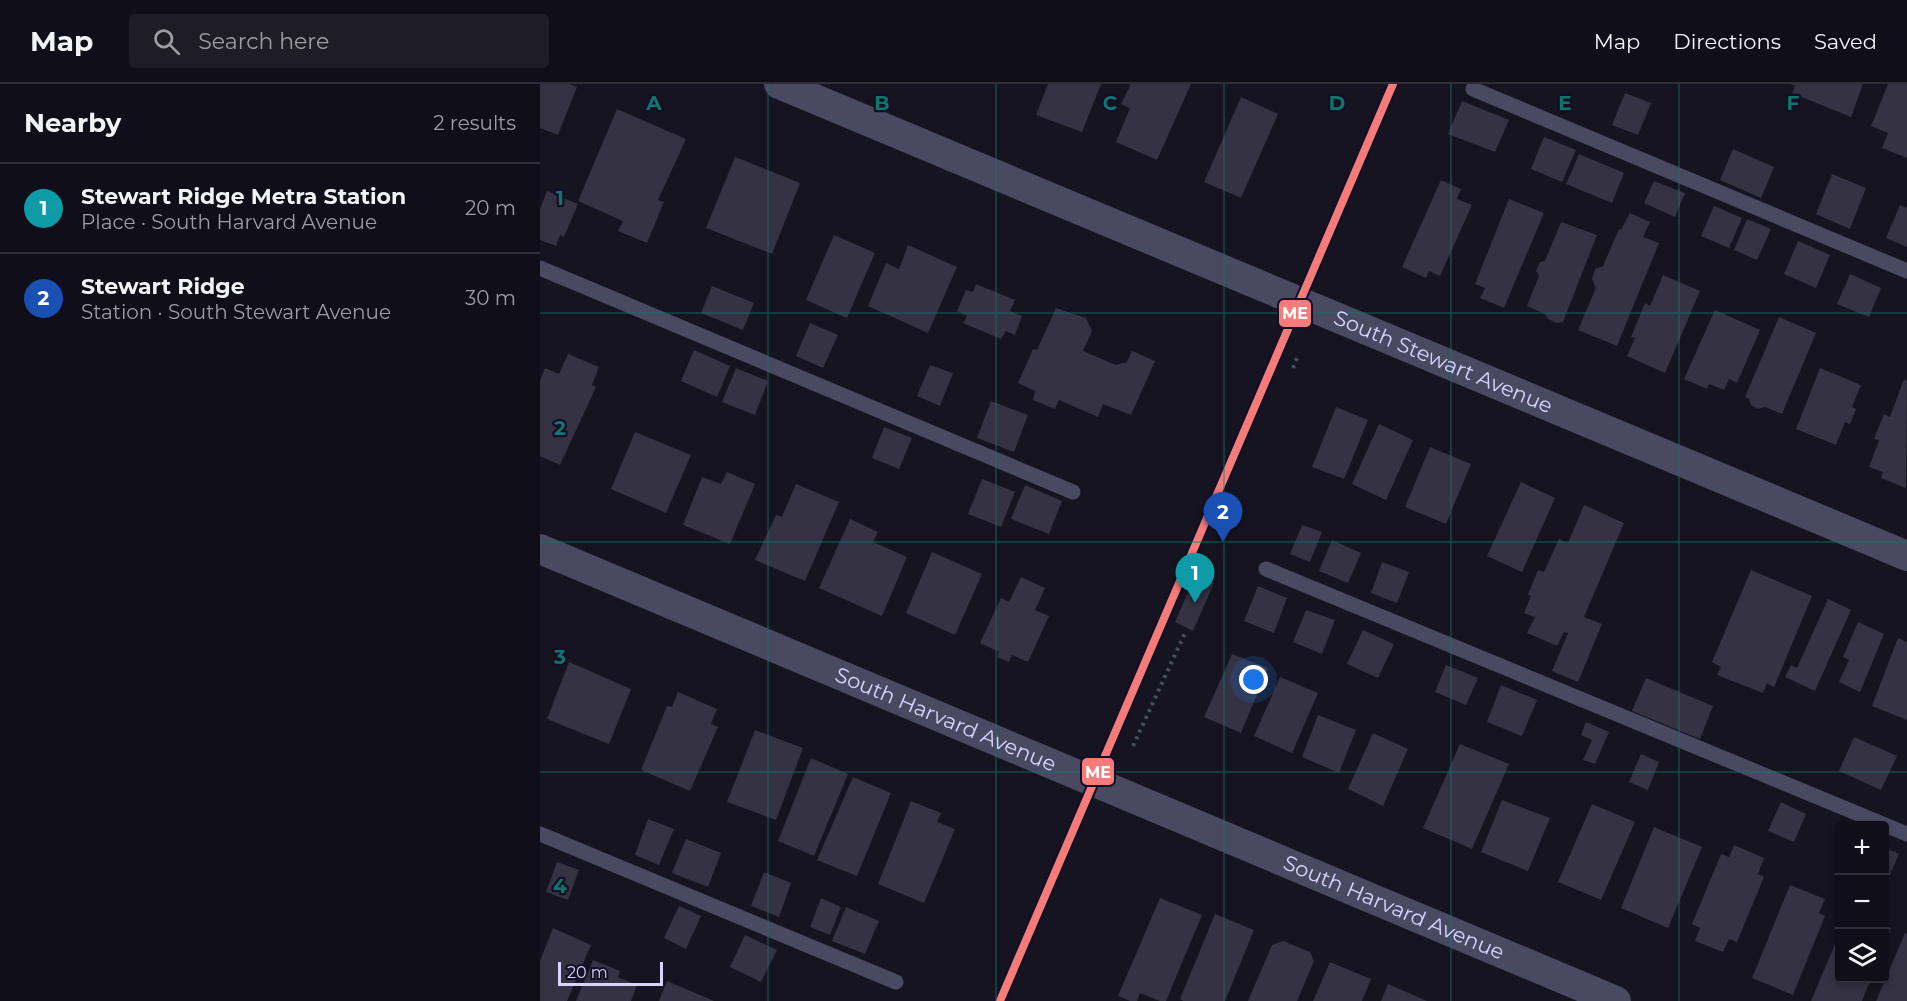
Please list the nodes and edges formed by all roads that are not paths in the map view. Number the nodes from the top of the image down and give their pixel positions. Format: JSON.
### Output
{"nodes":[{"id":1,"x":779,"y":84,"type":"edge"},
{"id":2,"x":1473,"y":89,"type":"dead end"},
{"id":3,"x":540,"y":268,"type":"edge"},
{"id":4,"x":1907,"y":271,"type":"edge"},
{"id":5,"x":1073,"y":492,"type":"dead end"},
{"id":6,"x":540,"y":549,"type":"edge"},
{"id":7,"x":1907,"y":556,"type":"edge"},
{"id":8,"x":1266,"y":569,"type":"dead end"},
{"id":9,"x":540,"y":834,"type":"edge"},
{"id":10,"x":1907,"y":834,"type":"edge"},
{"id":11,"x":896,"y":982,"type":"dead end"},
{"id":12,"x":1616,"y":1001,"type":"edge"}],
"edges":[{"from":1,"to":7,"type":"street","name":"South Stewart Avenue"},
{"from":2,"to":4,"type":"lane"},
{"from":3,"to":5,"type":"lane"},
{"from":6,"to":12,"type":"street","name":"South Harvard Avenue"},
{"from":8,"to":10,"type":"lane"},
{"from":9,"to":11,"type":"lane"}]}
